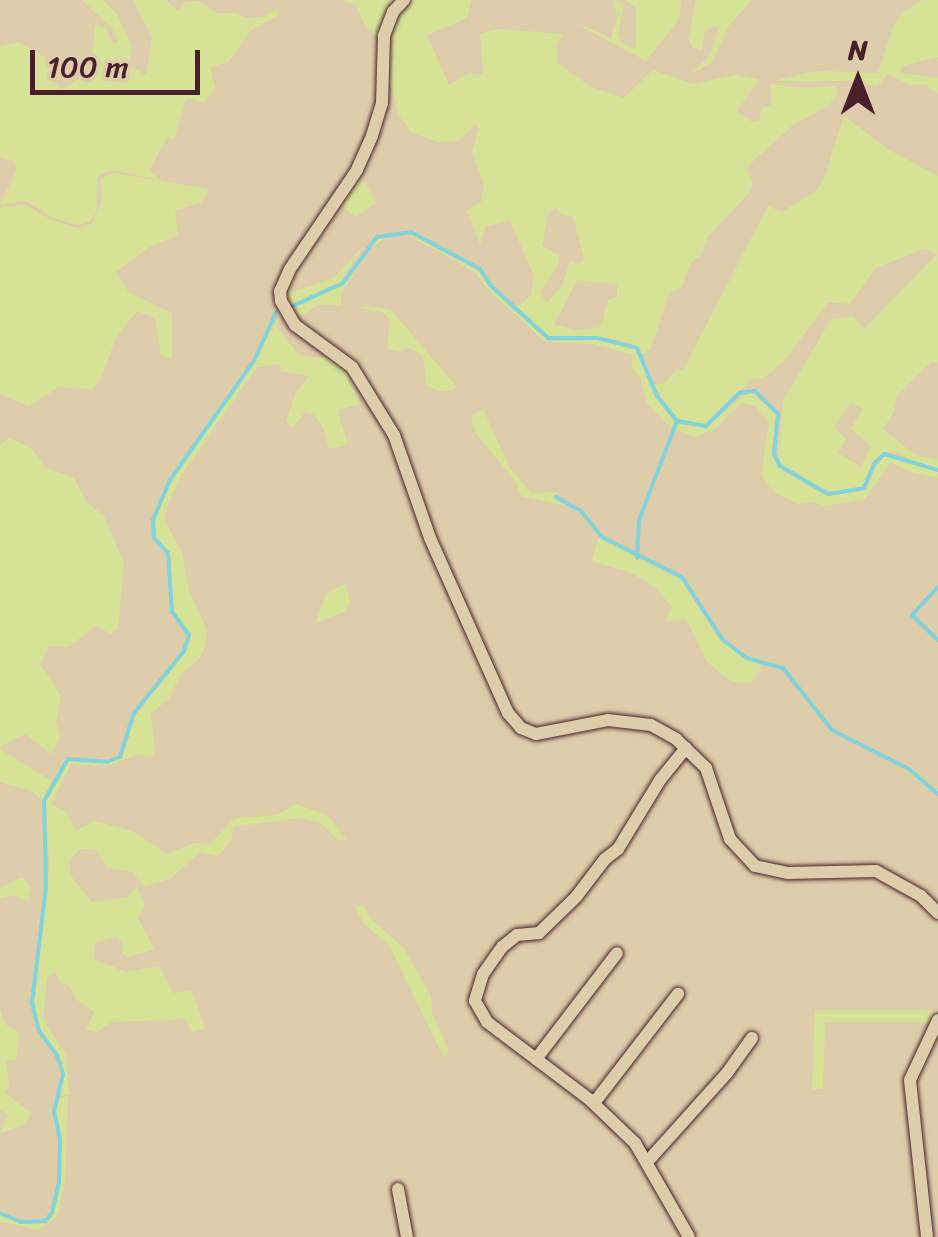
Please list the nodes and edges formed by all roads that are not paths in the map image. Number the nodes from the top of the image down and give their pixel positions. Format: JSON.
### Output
{"nodes":[{"id":1,"x":404,"y":0,"type":"edge"},
{"id":2,"x":686,"y":748,"type":"junction"},
{"id":3,"x":938,"y":913,"type":"edge"},
{"id":4,"x":617,"y":953,"type":"dead end"},
{"id":5,"x":678,"y":994,"type":"dead end"},
{"id":6,"x":938,"y":1020,"type":"edge"},
{"id":7,"x":752,"y":1038,"type":"dead end"},
{"id":8,"x":536,"y":1059,"type":"junction"},
{"id":9,"x":594,"y":1103,"type":"junction"},
{"id":10,"x":648,"y":1161,"type":"junction"},
{"id":11,"x":398,"y":1189,"type":"dead end"},
{"id":12,"x":408,"y":1237,"type":"edge"},
{"id":13,"x":689,"y":1237,"type":"edge"},
{"id":14,"x":927,"y":1237,"type":"edge"}],
"edges":[{"from":1,"to":2,"type":"street"},
{"from":2,"to":3,"type":"street"},
{"from":2,"to":8,"type":"street"},
{"from":4,"to":8,"type":"street"},
{"from":5,"to":9,"type":"street"},
{"from":6,"to":14,"type":"street"},
{"from":7,"to":10,"type":"street"},
{"from":8,"to":9,"type":"street"},
{"from":9,"to":10,"type":"street"},
{"from":10,"to":13,"type":"street"},
{"from":11,"to":12,"type":"street"}]}
